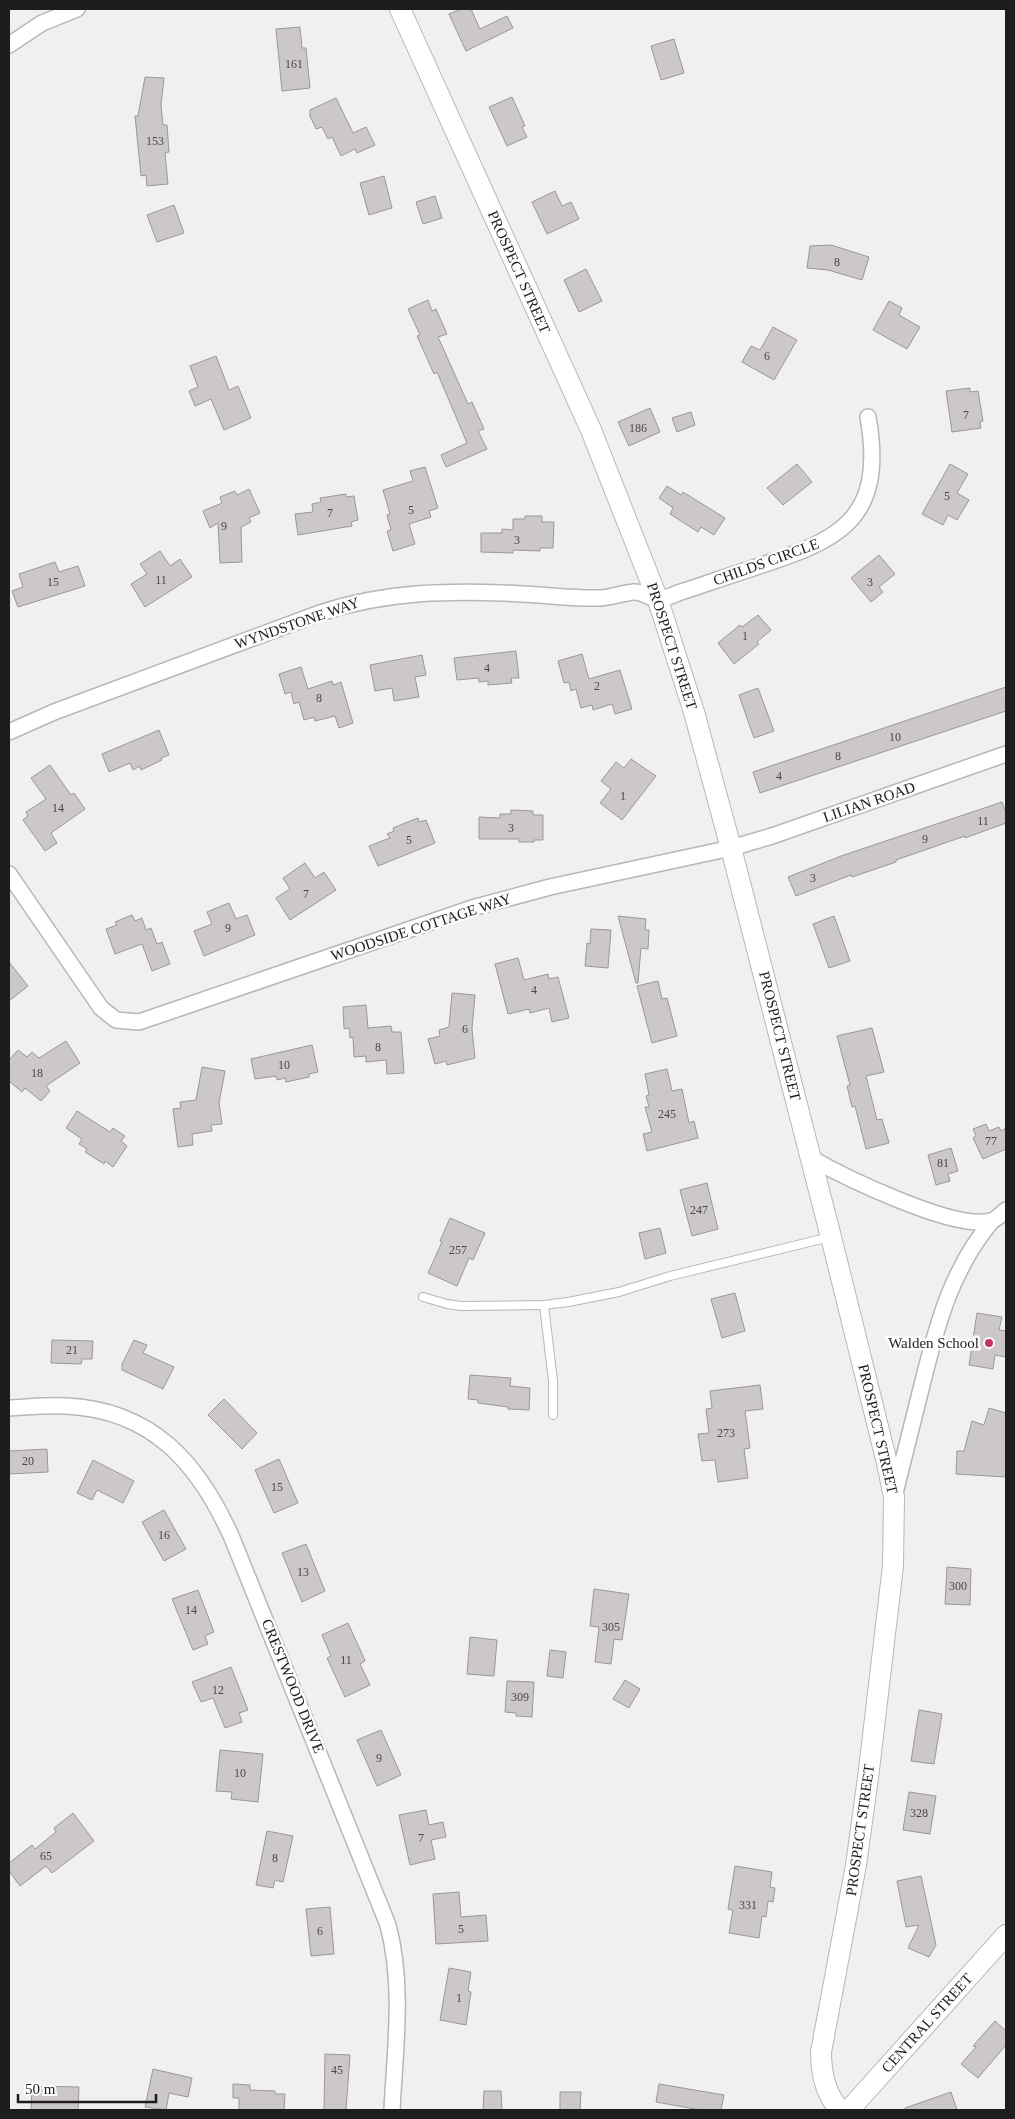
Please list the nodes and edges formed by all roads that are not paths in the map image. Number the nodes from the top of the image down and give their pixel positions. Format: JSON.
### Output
{"nodes":[{"id":1,"x":77,"y":9,"type":"edge"},
{"id":2,"x":400,"y":9,"type":"edge"},
{"id":3,"x":9,"y":45,"type":"edge"},
{"id":4,"x":868,"y":417,"type":"dead end"},
{"id":5,"x":658,"y":600,"type":"junction"},
{"id":6,"x":9,"y":732,"type":"edge"},
{"id":7,"x":1006,"y":754,"type":"edge"},
{"id":8,"x":731,"y":848,"type":"junction"},
{"id":9,"x":9,"y":874,"type":"edge"},
{"id":10,"x":811,"y":1158,"type":"junction"},
{"id":11,"x":1006,"y":1210,"type":"edge"},
{"id":12,"x":992,"y":1221,"type":"junction"},
{"id":13,"x":832,"y":1237,"type":"junction"},
{"id":14,"x":423,"y":1297,"type":"dead end"},
{"id":15,"x":544,"y":1305,"type":"junction"},
{"id":16,"x":9,"y":1408,"type":"edge"},
{"id":17,"x":553,"y":1415,"type":"dead end"},
{"id":18,"x":894,"y":1497,"type":"junction"},
{"id":19,"x":1006,"y":1935,"type":"edge"},
{"id":20,"x":392,"y":2110,"type":"edge"},
{"id":21,"x":840,"y":2110,"type":"edge"},
{"id":22,"x":849,"y":2110,"type":"edge"}],
"edges":[{"from":1,"to":3,"type":"street"},
{"from":2,"to":5,"type":"street","name":"PROSPECT STREET"},
{"from":4,"to":5,"type":"street","name":"CHILDS CIRCLE"},
{"from":5,"to":6,"type":"street","name":"WYNDSTONE WAY"},
{"from":5,"to":8,"type":"street","name":"PROSPECT STREET"},
{"from":7,"to":8,"type":"street","name":"LILIAN ROAD"},
{"from":8,"to":9,"type":"street","name":"WOODSIDE COTTAGE WAY"},
{"from":8,"to":10,"type":"street","name":"PROSPECT STREET"},
{"from":10,"to":12,"type":"street"},
{"from":10,"to":13,"type":"street","name":"PROSPECT STREET"},
{"from":11,"to":12,"type":"street"},
{"from":12,"to":18,"type":"street"},
{"from":13,"to":15,"type":"lane"},
{"from":13,"to":18,"type":"street","name":"PROSPECT STREET"},
{"from":14,"to":15,"type":"lane"},
{"from":15,"to":17,"type":"lane"},
{"from":16,"to":20,"type":"street","name":"CRESTWOOD DRIVE"},
{"from":18,"to":21,"type":"street","name":"PROSPECT STREET"},
{"from":19,"to":22,"type":"street","name":"CENTRAL STREET"}]}
